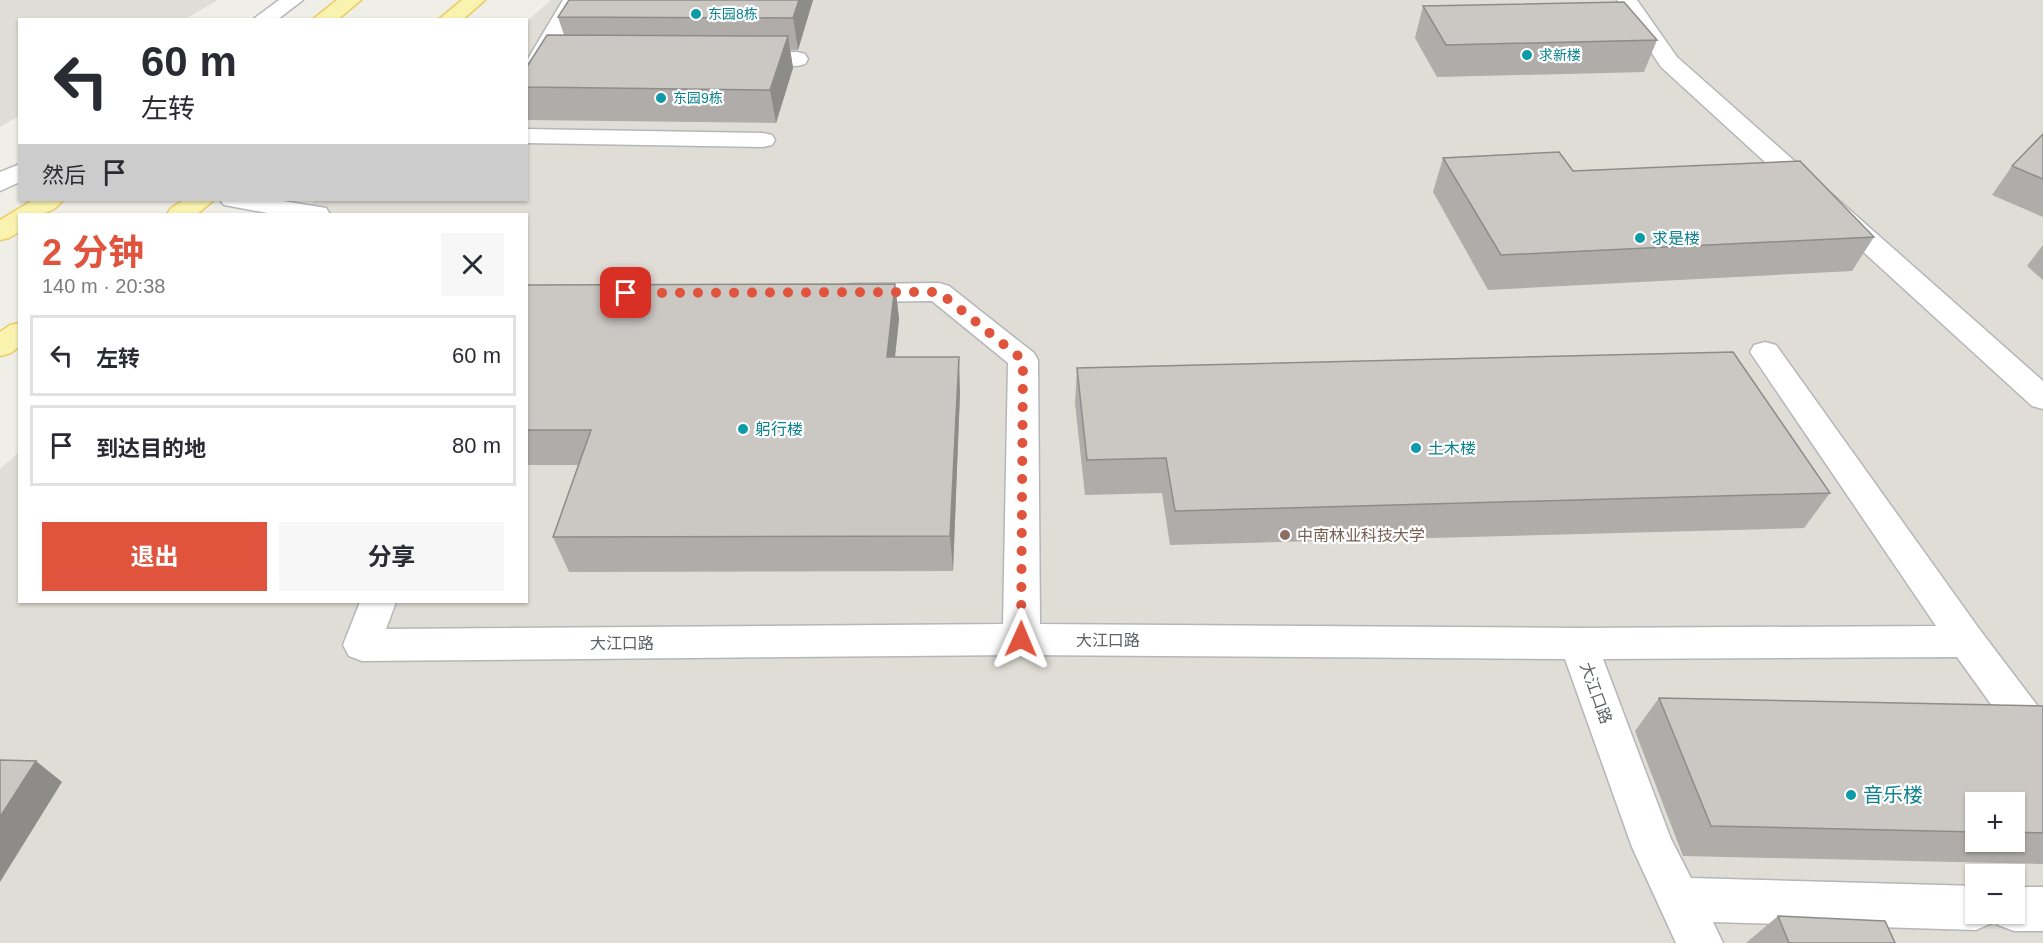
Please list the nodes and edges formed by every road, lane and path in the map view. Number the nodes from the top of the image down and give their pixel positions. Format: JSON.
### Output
{"nodes":[{"id":1,"x":293,"y":0,"type":"edge"},
{"id":2,"x":351,"y":0,"type":"edge"},
{"id":3,"x":475,"y":0,"type":"edge"},
{"id":4,"x":573,"y":0,"type":"edge"},
{"id":5,"x":1627,"y":0,"type":"edge"},
{"id":6,"x":265,"y":18,"type":"edge"},
{"id":7,"x":325,"y":18,"type":"edge"},
{"id":8,"x":451,"y":18,"type":"edge"},
{"id":9,"x":540,"y":58,"type":"junction"},
{"id":10,"x":564,"y":58,"type":"edge"},
{"id":11,"x":727,"y":59,"type":"edge"},
{"id":12,"x":797,"y":59,"type":"dead end"},
{"id":13,"x":528,"y":79,"type":"edge"},
{"id":14,"x":528,"y":136,"type":"edge"},
{"id":15,"x":763,"y":140,"type":"dead end"},
{"id":16,"x":18,"y":172,"type":"edge"},
{"id":17,"x":0,"y":183,"type":"edge"},
{"id":18,"x":48,"y":201,"type":"edge"},
{"id":19,"x":200,"y":201,"type":"edge"},
{"id":20,"x":239,"y":201,"type":"edge"},
{"id":21,"x":29,"y":213,"type":"edge"},
{"id":22,"x":182,"y":213,"type":"edge"},
{"id":23,"x":310,"y":213,"type":"edge"},
{"id":24,"x":18,"y":220,"type":"edge"},
{"id":25,"x":0,"y":232,"type":"edge"},
{"id":26,"x":819,"y":293,"type":"edge"},
{"id":27,"x":18,"y":333,"type":"edge"},
{"id":28,"x":0,"y":346,"type":"edge"},
{"id":29,"x":1765,"y":352,"type":"dead end"},
{"id":30,"x":2043,"y":398,"type":"edge"},
{"id":31,"x":378,"y":603,"type":"edge"},
{"id":32,"x":1021,"y":639,"type":"junction"},
{"id":33,"x":1967,"y":641,"type":"junction"},
{"id":34,"x":1578,"y":644,"type":"junction"},
{"id":35,"x":2043,"y":744,"type":"edge"},
{"id":36,"x":1678,"y":899,"type":"junction"},
{"id":37,"x":1965,"y":908,"type":"edge"},
{"id":38,"x":2025,"y":909,"type":"edge"},
{"id":39,"x":2043,"y":909,"type":"edge"},
{"id":40,"x":1700,"y":943,"type":"edge"}],
"edges":[{"from":1,"to":6,"type":"street"},
{"from":2,"to":7,"type":"main road"},
{"from":3,"to":8,"type":"main road"},
{"from":4,"to":9,"type":"street"},
{"from":5,"to":30,"type":"street"},
{"from":9,"to":10,"type":"street"},
{"from":9,"to":13,"type":"street"},
{"from":11,"to":12,"type":"street"},
{"from":14,"to":15,"type":"street"},
{"from":16,"to":17,"type":"street"},
{"from":18,"to":21,"type":"main road"},
{"from":19,"to":22,"type":"main road"},
{"from":20,"to":23,"type":"street"},
{"from":24,"to":25,"type":"main road"},
{"from":26,"to":32,"type":"street"},
{"from":27,"to":28,"type":"main road"},
{"from":29,"to":33,"type":"street"},
{"from":31,"to":32,"type":"street","name":"大江口路"},
{"from":32,"to":34,"type":"street","name":"大江口路"},
{"from":33,"to":34,"type":"street"},
{"from":33,"to":35,"type":"street"},
{"from":34,"to":36,"type":"street","name":"大江口路"},
{"from":36,"to":37,"type":"street"},
{"from":36,"to":40,"type":"street","name":"大江口路"},
{"from":38,"to":39,"type":"street"}]}
